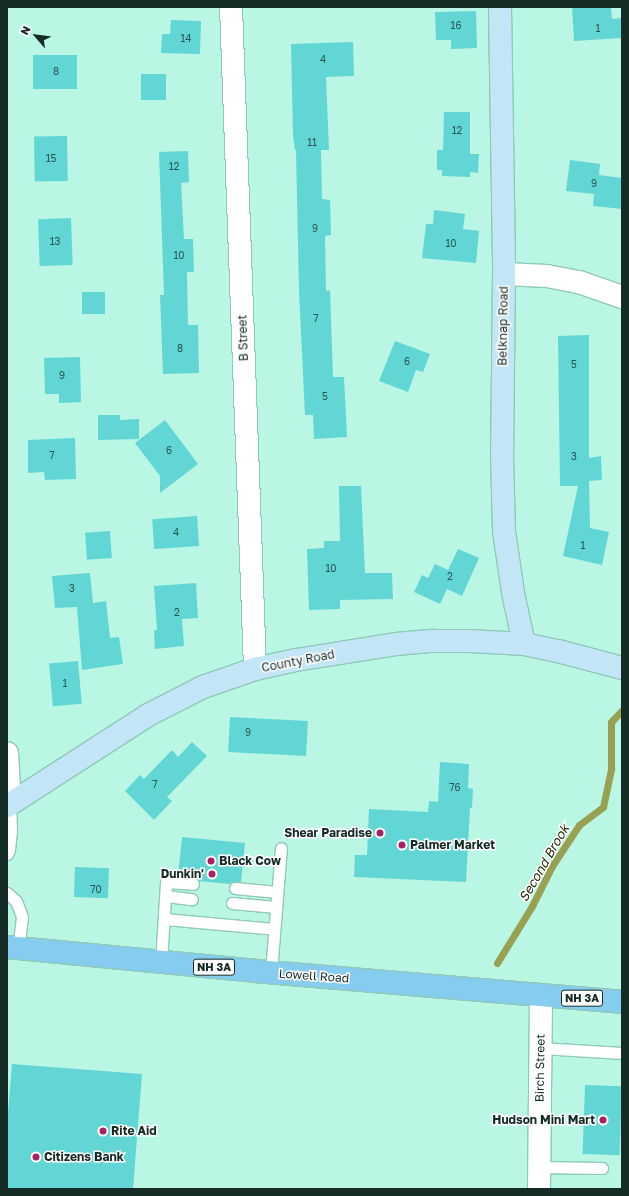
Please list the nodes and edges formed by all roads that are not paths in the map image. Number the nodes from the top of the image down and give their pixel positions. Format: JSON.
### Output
{"nodes":[{"id":1,"x":231,"y":7,"type":"edge"},
{"id":2,"x":500,"y":7,"type":"edge"},
{"id":3,"x":504,"y":274,"type":"junction"},
{"id":4,"x":622,"y":297,"type":"edge"},
{"id":5,"x":524,"y":644,"type":"junction"},
{"id":6,"x":622,"y":668,"type":"edge"},
{"id":7,"x":255,"y":669,"type":"junction"},
{"id":8,"x":7,"y":753,"type":"edge"},
{"id":9,"x":8,"y":805,"type":"edge"},
{"id":10,"x":281,"y":848,"type":"dead end"},
{"id":11,"x":7,"y":854,"type":"edge"},
{"id":12,"x":193,"y":884,"type":"dead end"},
{"id":13,"x":235,"y":888,"type":"dead end"},
{"id":14,"x":277,"y":892,"type":"junction"},
{"id":15,"x":7,"y":893,"type":"edge"},
{"id":16,"x":166,"y":896,"type":"junction"},
{"id":17,"x":192,"y":899,"type":"dead end"},
{"id":18,"x":232,"y":903,"type":"dead end"},
{"id":19,"x":276,"y":907,"type":"junction"},
{"id":20,"x":164,"y":919,"type":"junction"},
{"id":21,"x":274,"y":929,"type":"junction"},
{"id":22,"x":13,"y":947,"type":"edge"},
{"id":23,"x":161,"y":962,"type":"junction"},
{"id":24,"x":271,"y":972,"type":"junction"},
{"id":25,"x":541,"y":995,"type":"junction"},
{"id":26,"x":622,"y":1002,"type":"edge"},
{"id":27,"x":541,"y":1048,"type":"junction"},
{"id":28,"x":622,"y":1053,"type":"edge"},
{"id":29,"x":539,"y":1167,"type":"junction"},
{"id":30,"x":602,"y":1168,"type":"dead end"},
{"id":31,"x":539,"y":1189,"type":"edge"}],
"edges":[{"from":1,"to":7,"type":"street","name":"B Street"},
{"from":2,"to":3,"type":"street","name":"Belknap Road"},
{"from":3,"to":4,"type":"street"},
{"from":3,"to":5,"type":"street","name":"Belknap Road"},
{"from":5,"to":6,"type":"street","name":"County Road"},
{"from":5,"to":7,"type":"street","name":"County Road"},
{"from":7,"to":9,"type":"street","name":"County Road"},
{"from":8,"to":9,"type":"street"},
{"from":9,"to":11,"type":"lane"},
{"from":10,"to":14,"type":"lane"},
{"from":12,"to":16,"type":"lane"},
{"from":13,"to":14,"type":"lane"},
{"from":14,"to":19,"type":"lane"},
{"from":15,"to":22,"type":"lane"},
{"from":16,"to":17,"type":"lane"},
{"from":16,"to":20,"type":"lane"},
{"from":18,"to":19,"type":"lane"},
{"from":19,"to":21,"type":"lane"},
{"from":20,"to":21,"type":"lane"},
{"from":20,"to":23,"type":"lane"},
{"from":21,"to":24,"type":"lane"},
{"from":22,"to":23,"type":"main road","name":"Lowell Road","number":"NH 3A"},
{"from":23,"to":24,"type":"main road","name":"Lowell Road","number":"NH 3A"},
{"from":24,"to":25,"type":"main road","name":"Lowell Road","number":"NH 3A"},
{"from":25,"to":26,"type":"main road","name":"Lowell Road","number":"NH 3A"},
{"from":25,"to":27,"type":"street","name":"Birch Street"},
{"from":27,"to":28,"type":"lane"},
{"from":27,"to":29,"type":"street","name":"Birch Street"},
{"from":29,"to":30,"type":"lane"},
{"from":29,"to":31,"type":"street","name":"Birch Street"}]}
